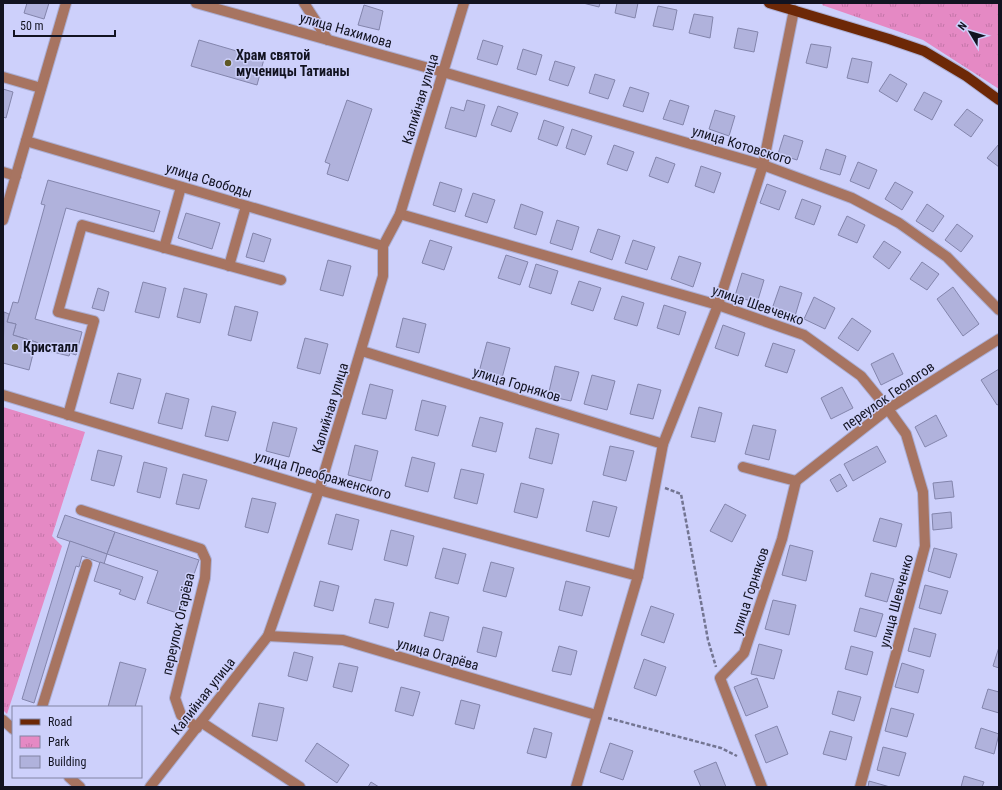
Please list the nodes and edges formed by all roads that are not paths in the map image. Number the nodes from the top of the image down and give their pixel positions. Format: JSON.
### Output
{"nodes":[{"id":1,"x":66,"y":3,"type":"edge"},
{"id":2,"x":196,"y":3,"type":"edge"},
{"id":3,"x":304,"y":3,"type":"edge"},
{"id":4,"x":464,"y":3,"type":"edge"},
{"id":5,"x":769,"y":3,"type":"edge"},
{"id":6,"x":794,"y":10,"type":"junction"},
{"id":7,"x":328,"y":40,"type":"junction"},
{"id":8,"x":443,"y":72,"type":"junction"},
{"id":9,"x":3,"y":77,"type":"edge"},
{"id":10,"x":41,"y":88,"type":"junction"},
{"id":11,"x":999,"y":100,"type":"edge"},
{"id":12,"x":26,"y":141,"type":"junction"},
{"id":13,"x":763,"y":165,"type":"junction"},
{"id":14,"x":3,"y":172,"type":"edge"},
{"id":15,"x":16,"y":176,"type":"junction"},
{"id":16,"x":181,"y":187,"type":"junction"},
{"id":17,"x":246,"y":206,"type":"junction"},
{"id":18,"x":400,"y":214,"type":"junction"},
{"id":19,"x":3,"y":220,"type":"edge"},
{"id":20,"x":383,"y":246,"type":"junction"},
{"id":21,"x":164,"y":248,"type":"junction"},
{"id":22,"x":229,"y":266,"type":"junction"},
{"id":23,"x":281,"y":280,"type":"dead end"},
{"id":24,"x":718,"y":305,"type":"junction"},
{"id":25,"x":999,"y":310,"type":"edge"},
{"id":26,"x":999,"y":339,"type":"edge"},
{"id":27,"x":362,"y":351,"type":"junction"},
{"id":28,"x":3,"y":395,"type":"edge"},
{"id":29,"x":888,"y":409,"type":"junction"},
{"id":30,"x":68,"y":414,"type":"junction"},
{"id":31,"x":663,"y":444,"type":"junction"},
{"id":32,"x":743,"y":467,"type":"dead end"},
{"id":33,"x":796,"y":481,"type":"junction"},
{"id":34,"x":320,"y":490,"type":"junction"},
{"id":35,"x":81,"y":510,"type":"dead end"},
{"id":36,"x":87,"y":564,"type":"dead end"},
{"id":37,"x":638,"y":576,"type":"junction"},
{"id":38,"x":268,"y":636,"type":"junction"},
{"id":39,"x":43,"y":706,"type":"edge"},
{"id":40,"x":596,"y":715,"type":"junction"},
{"id":41,"x":3,"y":720,"type":"edge"},
{"id":42,"x":199,"y":725,"type":"junction"},
{"id":43,"x":12,"y":728,"type":"edge"},
{"id":44,"x":70,"y":778,"type":"edge"},
{"id":45,"x":80,"y":787,"type":"edge"},
{"id":46,"x":150,"y":787,"type":"edge"},
{"id":47,"x":300,"y":787,"type":"edge"},
{"id":48,"x":576,"y":787,"type":"edge"},
{"id":49,"x":762,"y":787,"type":"edge"},
{"id":50,"x":860,"y":787,"type":"edge"}],
"edges":[{"from":1,"to":10,"type":"street"},
{"from":2,"to":7,"type":"street","name":"улица Нахимова"},
{"from":3,"to":7,"type":"street"},
{"from":4,"to":8,"type":"street","name":"Калийная улица"},
{"from":5,"to":6,"type":"main road"},
{"from":6,"to":11,"type":"main road"},
{"from":6,"to":13,"type":"street"},
{"from":7,"to":8,"type":"street","name":"улица Нахимова"},
{"from":8,"to":13,"type":"street","name":"улица Котовского"},
{"from":8,"to":18,"type":"street","name":"Калийная улица"},
{"from":9,"to":10,"type":"street"},
{"from":10,"to":12,"type":"street"},
{"from":12,"to":15,"type":"street"},
{"from":12,"to":16,"type":"street","name":"улица Свободы"},
{"from":13,"to":24,"type":"street"},
{"from":13,"to":25,"type":"street","name":"улица Котовского"},
{"from":14,"to":15,"type":"street"},
{"from":15,"to":19,"type":"street"},
{"from":16,"to":17,"type":"street","name":"улица Свободы"},
{"from":16,"to":21,"type":"street"},
{"from":17,"to":20,"type":"street","name":"улица Свободы"},
{"from":17,"to":22,"type":"street"},
{"from":18,"to":20,"type":"street","name":"Калийная улица"},
{"from":18,"to":24,"type":"street","name":"улица Шевченко"},
{"from":20,"to":27,"type":"street","name":"Калийная улица"},
{"from":21,"to":22,"type":"street"},
{"from":21,"to":30,"type":"street"},
{"from":22,"to":23,"type":"street"},
{"from":24,"to":29,"type":"street","name":"улица Шевченко"},
{"from":24,"to":31,"type":"street"},
{"from":26,"to":29,"type":"street","name":"переулок Геологов"},
{"from":27,"to":31,"type":"street","name":"улица Горняков"},
{"from":27,"to":34,"type":"street","name":"Калийная улица"},
{"from":28,"to":30,"type":"street","name":"улица Преображенского"},
{"from":29,"to":33,"type":"street","name":"переулок Геологов"},
{"from":29,"to":50,"type":"street","name":"улица Шевченко"},
{"from":30,"to":34,"type":"street","name":"улица Преображенского"},
{"from":31,"to":37,"type":"street"},
{"from":32,"to":33,"type":"street"},
{"from":33,"to":49,"type":"street","name":"улица Горняков"},
{"from":34,"to":37,"type":"street","name":"улица Преображенского"},
{"from":34,"to":38,"type":"street","name":"Калийная улица"},
{"from":35,"to":42,"type":"street","name":"переулок Огарёва"},
{"from":36,"to":39,"type":"street"},
{"from":37,"to":40,"type":"street"},
{"from":38,"to":40,"type":"street","name":"улица Огарёва"},
{"from":38,"to":42,"type":"street","name":"Калийная улица"},
{"from":40,"to":48,"type":"street"},
{"from":41,"to":43,"type":"street"},
{"from":42,"to":46,"type":"street","name":"Калийная улица"},
{"from":42,"to":47,"type":"street","name":"переулок Огарёва"},
{"from":44,"to":45,"type":"street"}]}
